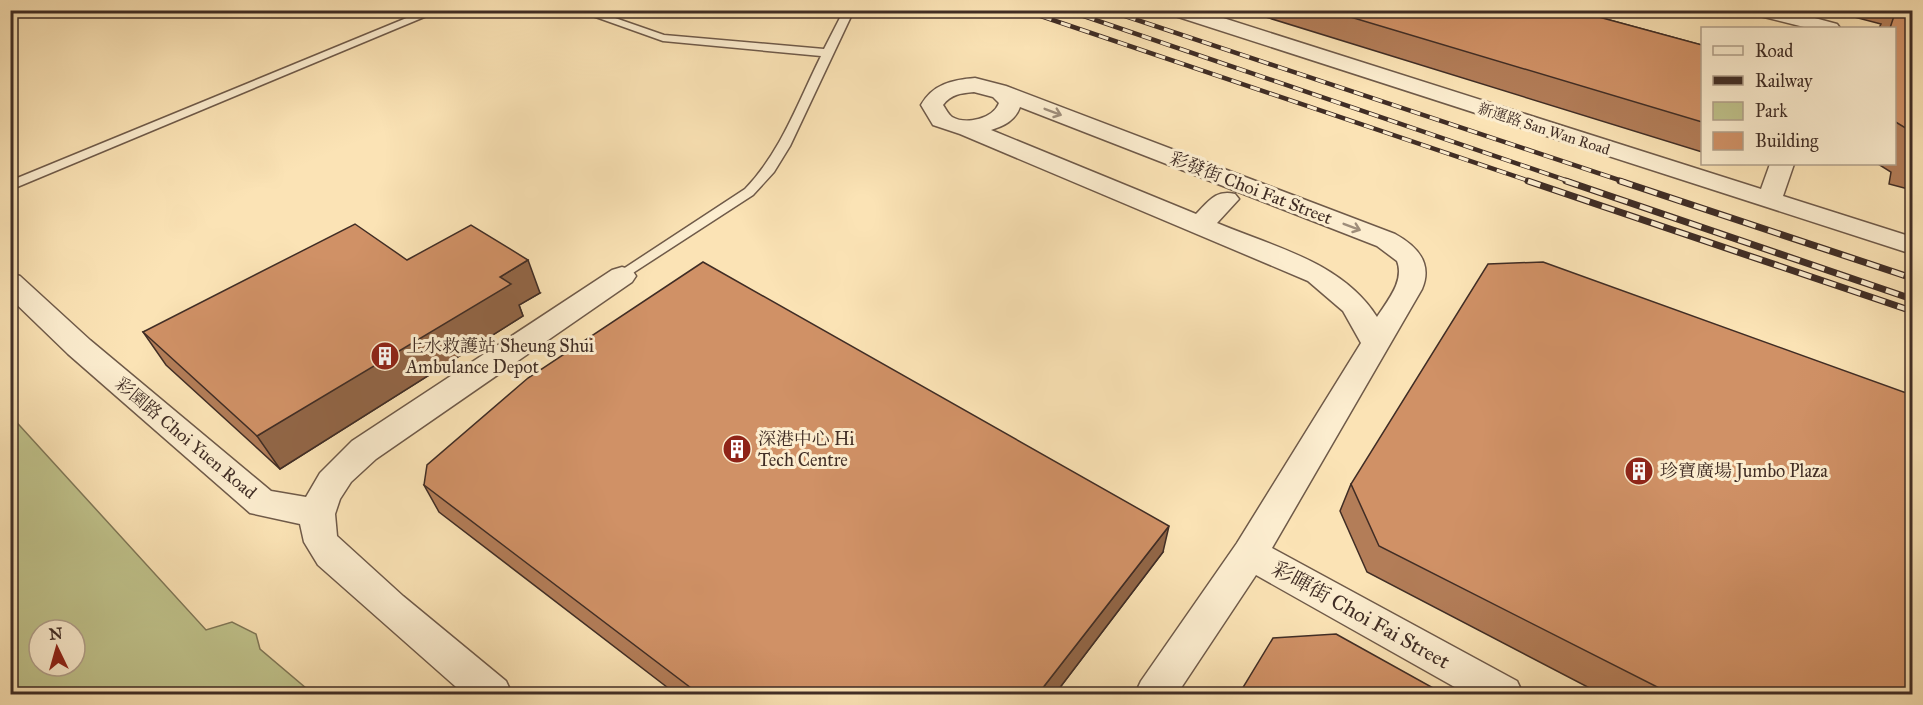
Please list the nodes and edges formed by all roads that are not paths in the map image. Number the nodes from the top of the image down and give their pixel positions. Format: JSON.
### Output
{"nodes":[{"id":1,"x":436,"y":10,"type":"edge"},
{"id":2,"x":580,"y":10,"type":"edge"},
{"id":3,"x":849,"y":10,"type":"edge"},
{"id":4,"x":1176,"y":10,"type":"edge"},
{"id":5,"x":1759,"y":10,"type":"edge"},
{"id":6,"x":1826,"y":27,"type":"edge"},
{"id":7,"x":828,"y":53,"type":"junction"},
{"id":8,"x":998,"y":91,"type":"junction"},
{"id":9,"x":961,"y":126,"type":"junction"},
{"id":10,"x":1782,"y":165,"type":"edge"},
{"id":11,"x":10,"y":186,"type":"edge"},
{"id":12,"x":1226,"y":199,"type":"dead end"},
{"id":13,"x":1769,"y":201,"type":"junction"},
{"id":14,"x":1200,"y":225,"type":"junction"},
{"id":15,"x":1912,"y":246,"type":"edge"},
{"id":16,"x":622,"y":276,"type":"joint"},
{"id":17,"x":10,"y":282,"type":"edge"},
{"id":18,"x":1376,"y":343,"type":"junction"},
{"id":19,"x":317,"y":513,"type":"junction"},
{"id":20,"x":1250,"y":554,"type":"junction"},
{"id":21,"x":492,"y":694,"type":"edge"},
{"id":22,"x":1155,"y":694,"type":"edge"},
{"id":23,"x":1503,"y":694,"type":"edge"}],
"edges":[{"from":1,"to":11,"type":"lane"},
{"from":2,"to":7,"type":"lane"},
{"from":3,"to":7,"type":"lane"},
{"from":4,"to":13,"type":"street","name":"新運路 San Wan Road"},
{"from":5,"to":6,"type":"street"},
{"from":7,"to":16,"type":"lane"},
{"from":8,"to":9,"type":"street"},
{"from":8,"to":9,"type":"street","name":"彩發街 Choi Fat Street"},
{"from":8,"to":18,"type":"street","name":"彩發街 Choi Fat Street","one_way":true},
{"from":9,"to":14,"type":"street","name":"彩發街 Choi Fat Street"},
{"from":10,"to":13,"type":"street"},
{"from":12,"to":14,"type":"street"},
{"from":13,"to":15,"type":"street","name":"新運路 San Wan Road"},
{"from":14,"to":18,"type":"street","name":"彩發街 Choi Fat Street"},
{"from":16,"to":19,"type":"street"},
{"from":17,"to":19,"type":"street","name":"彩園路 Choi Yuen Road"},
{"from":18,"to":20,"type":"street","name":"彩發街 Choi Fat Street"},
{"from":19,"to":21,"type":"street"},
{"from":20,"to":22,"type":"street","name":"彩發街 Choi Fat Street"},
{"from":20,"to":23,"type":"street","name":"彩暉街 Choi Fai Street"}]}
